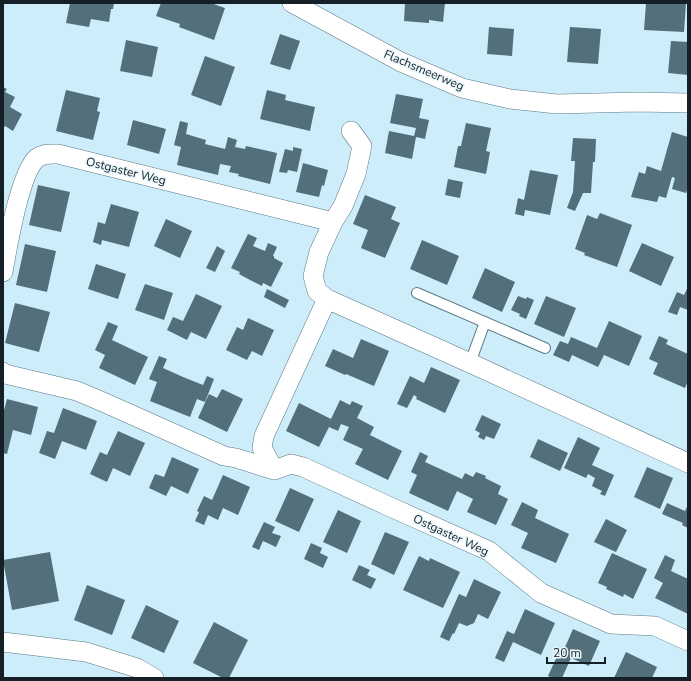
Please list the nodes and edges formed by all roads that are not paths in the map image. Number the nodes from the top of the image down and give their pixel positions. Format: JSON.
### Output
{"nodes":[{"id":1,"x":292,"y":3,"type":"edge"},
{"id":2,"x":688,"y":103,"type":"edge"},
{"id":3,"x":351,"y":131,"type":"dead end"},
{"id":4,"x":332,"y":222,"type":"junction"},
{"id":5,"x":3,"y":272,"type":"edge"},
{"id":6,"x":417,"y":293,"type":"dead end"},
{"id":7,"x":326,"y":299,"type":"junction"},
{"id":8,"x":485,"y":322,"type":"junction"},
{"id":9,"x":545,"y":348,"type":"dead end"},
{"id":10,"x":470,"y":363,"type":"junction"},
{"id":11,"x":3,"y":372,"type":"edge"},
{"id":12,"x":688,"y":463,"type":"edge"},
{"id":13,"x":274,"y":470,"type":"junction"},
{"id":14,"x":688,"y":641,"type":"edge"},
{"id":15,"x":3,"y":642,"type":"edge"},
{"id":16,"x":154,"y":678,"type":"edge"}],
"edges":[{"from":1,"to":2,"type":"street","name":"Flachsmeerweg"},
{"from":3,"to":4,"type":"street"},
{"from":4,"to":5,"type":"street","name":"Ostgaster Weg"},
{"from":4,"to":7,"type":"street"},
{"from":6,"to":8,"type":"lane"},
{"from":7,"to":10,"type":"street"},
{"from":7,"to":13,"type":"street"},
{"from":8,"to":9,"type":"lane"},
{"from":8,"to":10,"type":"lane"},
{"from":10,"to":12,"type":"street"},
{"from":11,"to":13,"type":"street"},
{"from":13,"to":14,"type":"street","name":"Ostgaster Weg"},
{"from":15,"to":16,"type":"street"}]}
